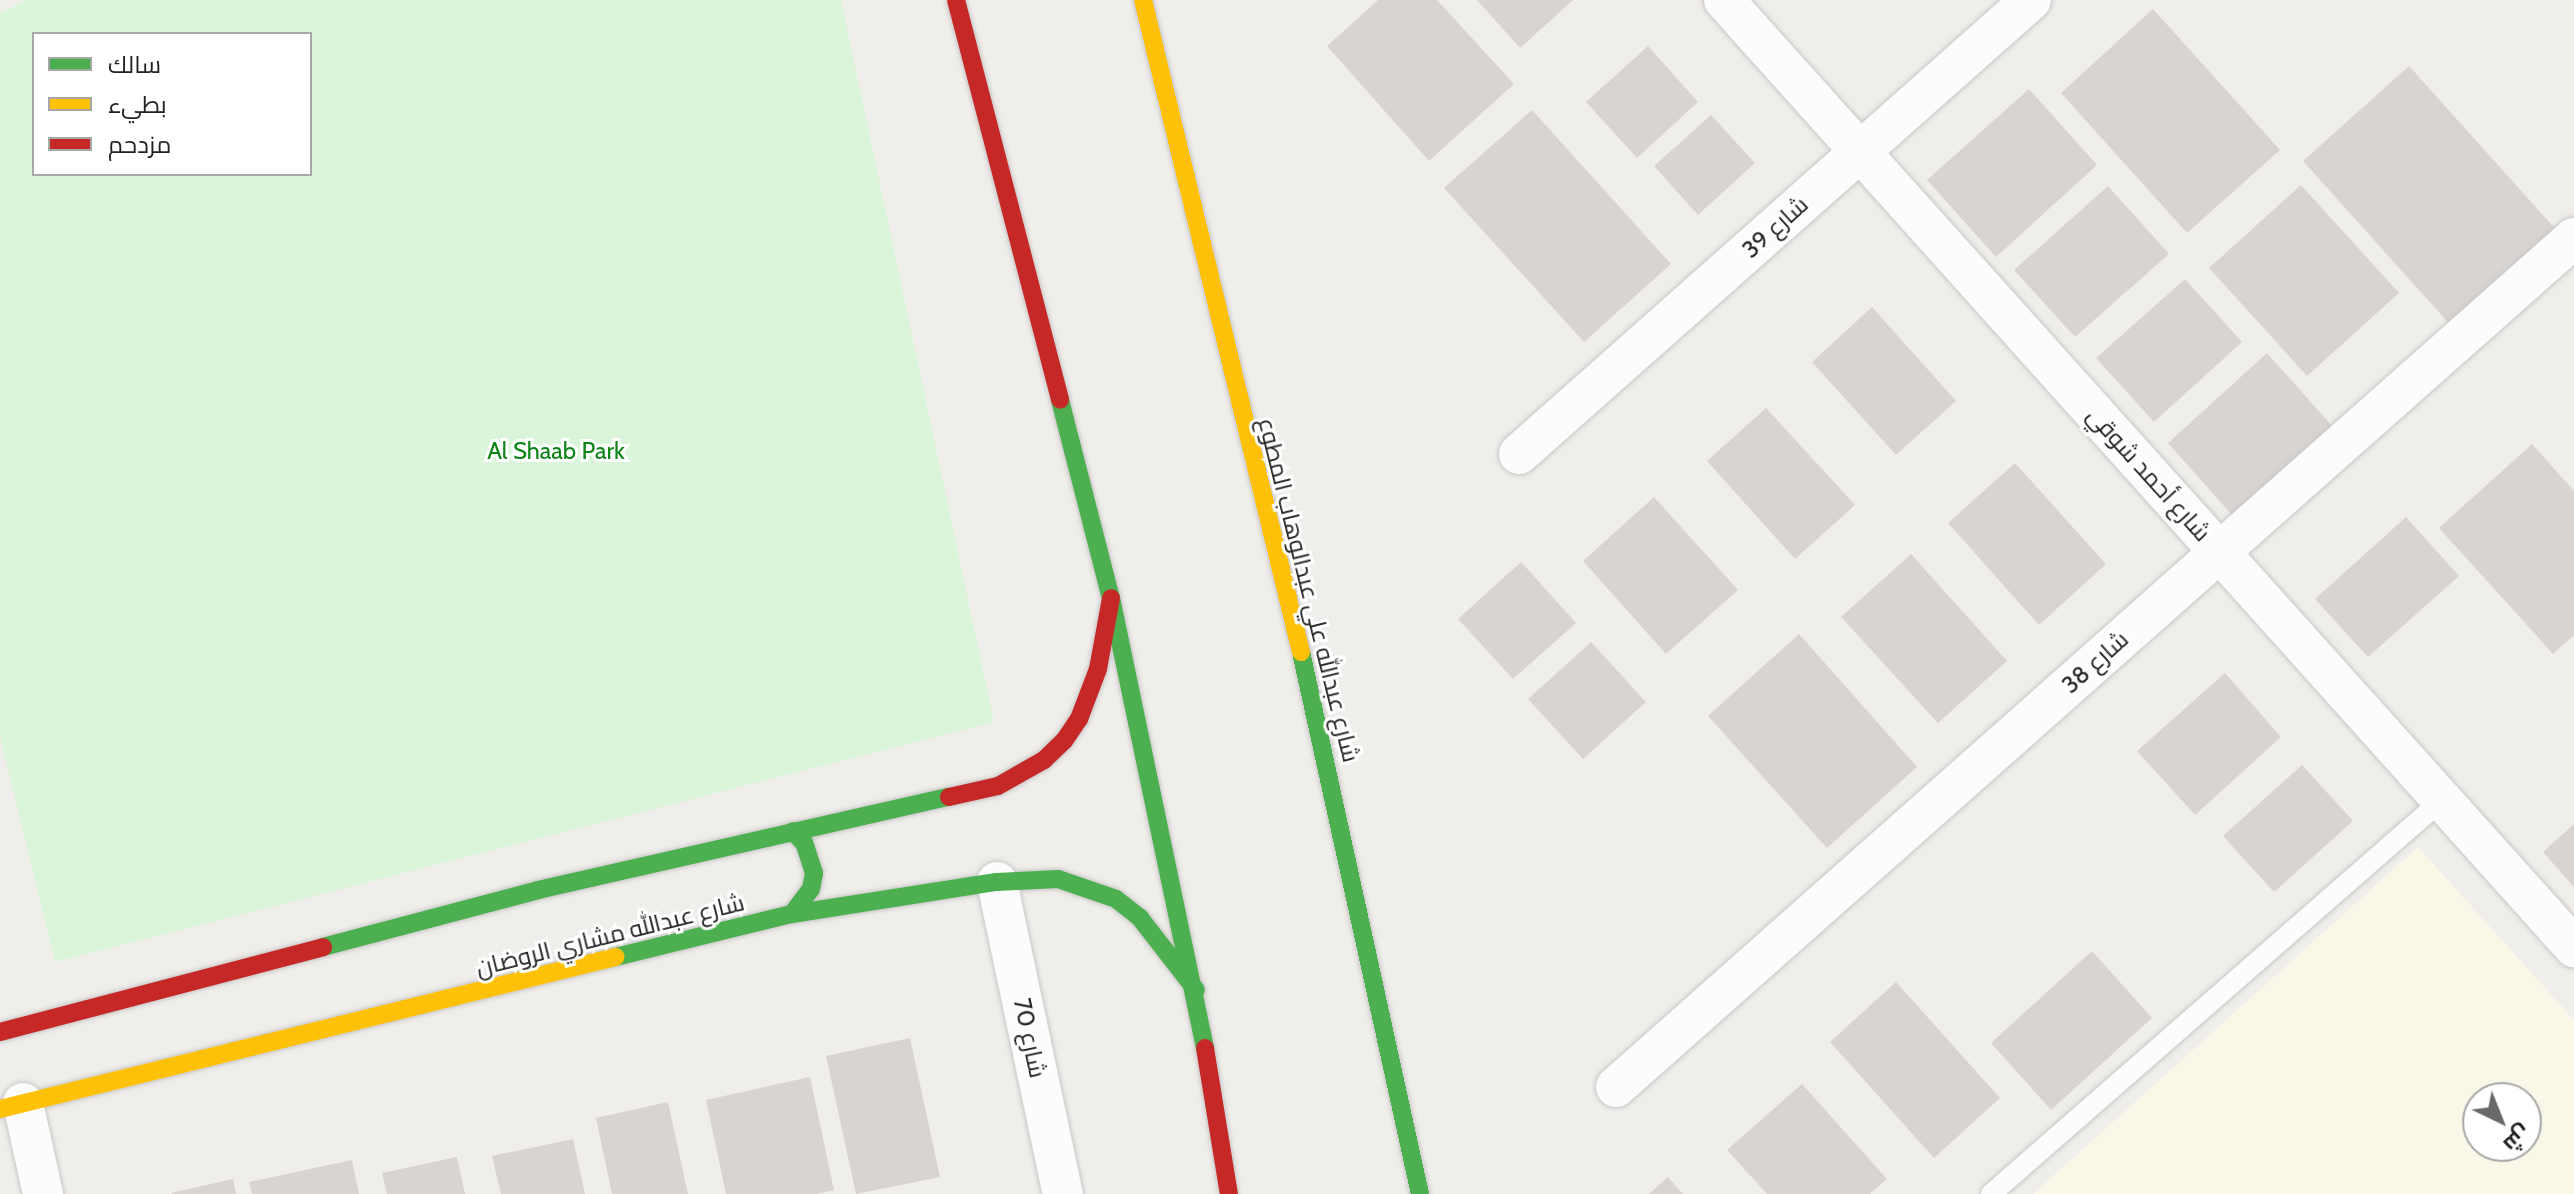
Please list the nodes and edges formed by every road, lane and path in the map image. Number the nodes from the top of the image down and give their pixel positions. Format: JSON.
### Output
{"nodes":[{"id":1,"x":956,"y":0,"type":"edge"},
{"id":2,"x":1143,"y":0,"type":"edge"},
{"id":3,"x":1724,"y":0,"type":"edge"},
{"id":4,"x":2031,"y":0,"type":"edge"},
{"id":5,"x":1860,"y":152,"type":"junction"},
{"id":6,"x":2574,"y":238,"type":"edge"},
{"id":7,"x":1519,"y":454,"type":"dead end"},
{"id":8,"x":2219,"y":552,"type":"junction"},
{"id":9,"x":1111,"y":598,"type":"junction"},
{"id":10,"x":2442,"y":800,"type":"junction"},
{"id":11,"x":793,"y":831,"type":"junction"},
{"id":12,"x":997,"y":882,"type":"junction"},
{"id":13,"x":792,"y":914,"type":"junction"},
{"id":14,"x":2574,"y":947,"type":"edge"},
{"id":15,"x":1196,"y":990,"type":"junction"},
{"id":16,"x":0,"y":1032,"type":"edge"},
{"id":17,"x":1616,"y":1087,"type":"dead end"},
{"id":18,"x":12,"y":1106,"type":"edge"},
{"id":19,"x":43,"y":1194,"type":"edge"},
{"id":20,"x":1063,"y":1194,"type":"edge"},
{"id":21,"x":1229,"y":1194,"type":"edge"},
{"id":22,"x":1420,"y":1194,"type":"edge"},
{"id":23,"x":1991,"y":1194,"type":"edge"}],
"edges":[{"from":1,"to":9,"type":"street"},
{"from":2,"to":22,"type":"street","name":"شارع عبدالله علي عبدالوهاب المطوع"},
{"from":3,"to":5,"type":"street","name":"شارع أحمد شوقي"},
{"from":4,"to":5,"type":"street","name":"شارع 39"},
{"from":5,"to":7,"type":"street","name":"شارع 39"},
{"from":5,"to":8,"type":"street","name":"شارع أحمد شوقي"},
{"from":6,"to":8,"type":"street","name":"شارع 38"},
{"from":8,"to":10,"type":"street","name":"شارع أحمد شوقي"},
{"from":8,"to":17,"type":"street","name":"شارع 38"},
{"from":9,"to":11,"type":"street"},
{"from":9,"to":15,"type":"street"},
{"from":10,"to":14,"type":"street","name":"شارع أحمد شوقي"},
{"from":10,"to":23,"type":"lane"},
{"from":11,"to":13,"type":"street"},
{"from":11,"to":16,"type":"street"},
{"from":12,"to":13,"type":"street","name":"شارع عبدالله مشاري الروضان"},
{"from":12,"to":15,"type":"street","name":"شارع عبدالله مشاري الروضان"},
{"from":12,"to":20,"type":"street","name":"شارع 70"},
{"from":13,"to":18,"type":"street","name":"شارع عبدالله مشاري الروضان"},
{"from":15,"to":21,"type":"street"},
{"from":18,"to":19,"type":"street"}]}
